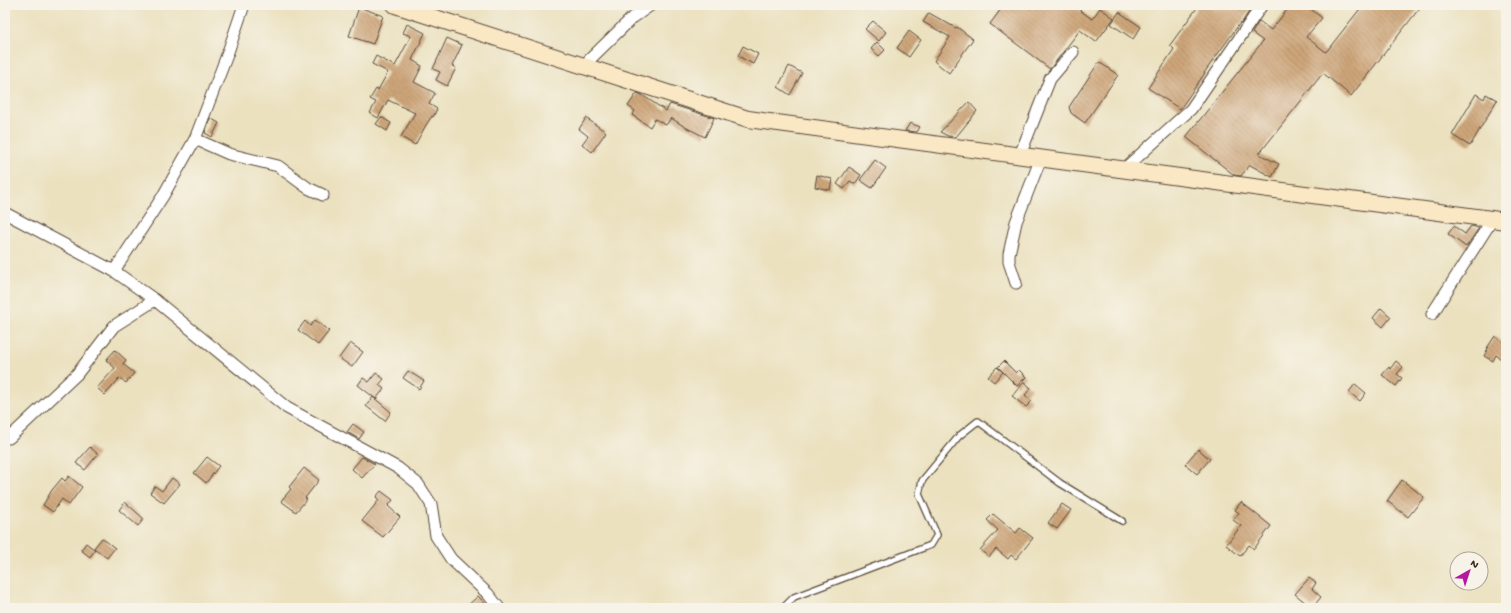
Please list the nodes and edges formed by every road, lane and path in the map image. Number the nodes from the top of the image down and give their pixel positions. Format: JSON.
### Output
{"nodes":[{"id":1,"x":244,"y":5,"type":"edge"},
{"id":2,"x":396,"y":5,"type":"edge"},
{"id":3,"x":651,"y":5,"type":"edge"},
{"id":4,"x":1262,"y":5,"type":"edge"},
{"id":5,"x":1072,"y":52,"type":"dead end"},
{"id":6,"x":583,"y":66,"type":"junction"},
{"id":7,"x":195,"y":139,"type":"junction"},
{"id":8,"x":1020,"y":155,"type":"junction"},
{"id":9,"x":1042,"y":158,"type":"junction"},
{"id":10,"x":1124,"y":170,"type":"junction"},
{"id":11,"x":323,"y":195,"type":"dead end"},
{"id":12,"x":5,"y":213,"type":"edge"},
{"id":13,"x":1499,"y":220,"type":"edge"},
{"id":14,"x":114,"y":271,"type":"junction"},
{"id":15,"x":1016,"y":283,"type":"dead end"},
{"id":16,"x":154,"y":300,"type":"junction"},
{"id":17,"x":1432,"y":314,"type":"dead end"},
{"id":18,"x":5,"y":438,"type":"edge"},
{"id":19,"x":1122,"y":521,"type":"dead end"},
{"id":20,"x":499,"y":608,"type":"edge"},
{"id":21,"x":782,"y":608,"type":"edge"}],
"edges":[{"from":1,"to":7,"type":"street"},
{"from":2,"to":6,"type":"main road"},
{"from":3,"to":6,"type":"street"},
{"from":4,"to":10,"type":"street"},
{"from":5,"to":8,"type":"street"},
{"from":6,"to":8,"type":"main road"},
{"from":7,"to":11,"type":"street"},
{"from":7,"to":14,"type":"street"},
{"from":8,"to":9,"type":"main road"},
{"from":9,"to":10,"type":"main road"},
{"from":9,"to":15,"type":"street"},
{"from":10,"to":13,"type":"main road"},
{"from":12,"to":14,"type":"street"},
{"from":13,"to":17,"type":"street"},
{"from":14,"to":16,"type":"street"},
{"from":16,"to":18,"type":"street"},
{"from":16,"to":20,"type":"street"},
{"from":19,"to":21,"type":"lane"}]}
